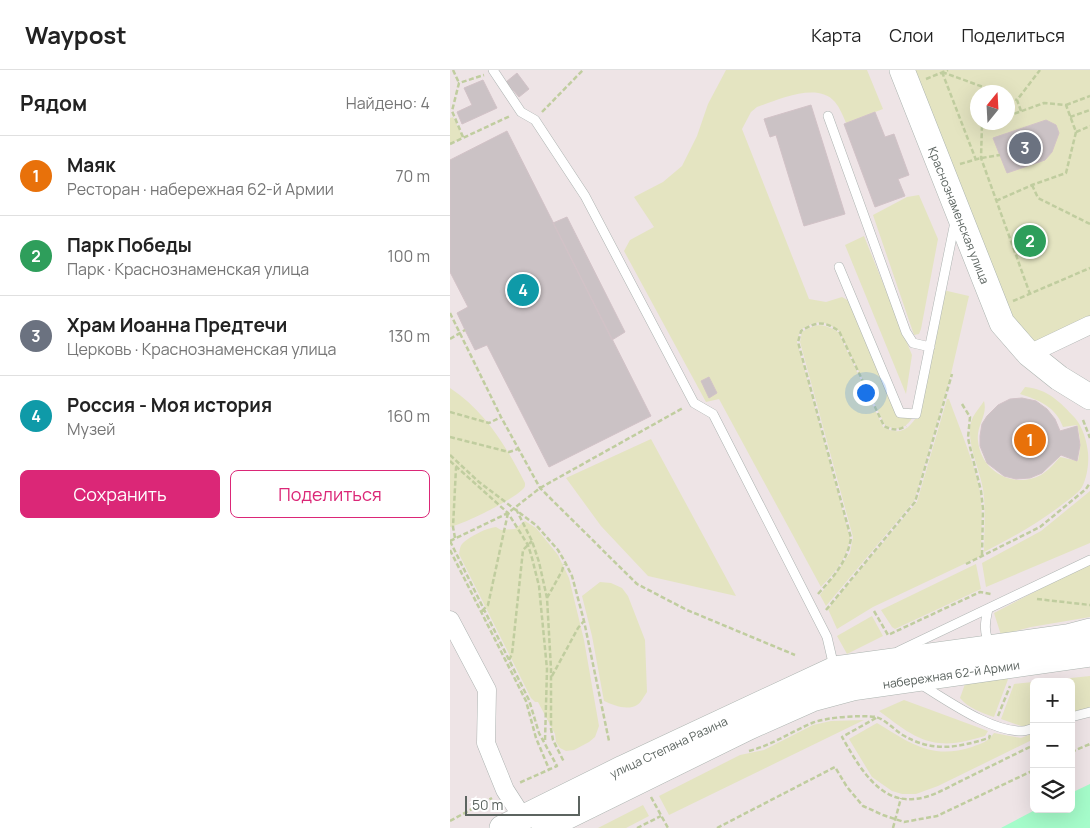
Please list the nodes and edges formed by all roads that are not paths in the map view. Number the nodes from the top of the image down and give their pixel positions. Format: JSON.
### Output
{"nodes":[{"id":1,"x":902,"y":70,"type":"edge"},
{"id":2,"x":493,"y":71,"type":"edge"},
{"id":3,"x":828,"y":116,"type":"dead end"},
{"id":4,"x":958,"y":208,"type":"junction"},
{"id":5,"x":839,"y":266,"type":"dead end"},
{"id":6,"x":1090,"y":325,"type":"edge"},
{"id":7,"x":930,"y":346,"type":"junction"},
{"id":8,"x":1029,"y":354,"type":"junction"},
{"id":9,"x":1090,"y":397,"type":"edge"},
{"id":10,"x":1090,"y":560,"type":"edge"},
{"id":11,"x":988,"y":609,"type":"junction"},
{"id":12,"x":450,"y":620,"type":"edge"},
{"id":13,"x":1090,"y":631,"type":"edge"},
{"id":14,"x":992,"y":648,"type":"junction"},
{"id":15,"x":1090,"y":654,"type":"edge"},
{"id":16,"x":867,"y":666,"type":"junction"},
{"id":17,"x":911,"y":679,"type":"junction"},
{"id":18,"x":836,"y":680,"type":"junction"},
{"id":19,"x":812,"y":699,"type":"joint"},
{"id":20,"x":1090,"y":712,"type":"edge"},
{"id":21,"x":1075,"y":716,"type":"edge"},
{"id":22,"x":1030,"y":729,"type":"edge"},
{"id":23,"x":523,"y":824,"type":"edge"}],
"edges":[{"from":1,"to":4,"type":"main road","name":"Краснознаменская улица"},
{"from":2,"to":18,"type":"lane"},
{"from":3,"to":7,"type":"lane"},
{"from":4,"to":7,"type":"lane"},
{"from":4,"to":8,"type":"main road","name":"Краснознаменская улица"},
{"from":5,"to":7,"type":"lane"},
{"from":6,"to":8,"type":"street"},
{"from":8,"to":9,"type":"main road"},
{"from":10,"to":11,"type":"lane"},
{"from":11,"to":14,"type":"lane"},
{"from":11,"to":16,"type":"lane"},
{"from":12,"to":23,"type":"street"},
{"from":13,"to":14,"type":"main road","name":"набережная 62-й Армии"},
{"from":14,"to":16,"type":"main road","name":"набережная 62-й Армии"},
{"from":15,"to":17,"type":"main road","name":"набережная 62-й Армии"},
{"from":16,"to":18,"type":"main road","name":"набережная 62-й Армии"},
{"from":17,"to":18,"type":"main road","name":"набережная 62-й Армии"},
{"from":17,"to":22,"type":"lane"},
{"from":18,"to":19,"type":"main road","name":"набережная 62-й Армии"},
{"from":18,"to":23,"type":"main road","name":"улица Степана Разина"},
{"from":19,"to":23,"type":"main road","name":"улица Степана Разина"},
{"from":20,"to":21,"type":"lane"}]}
